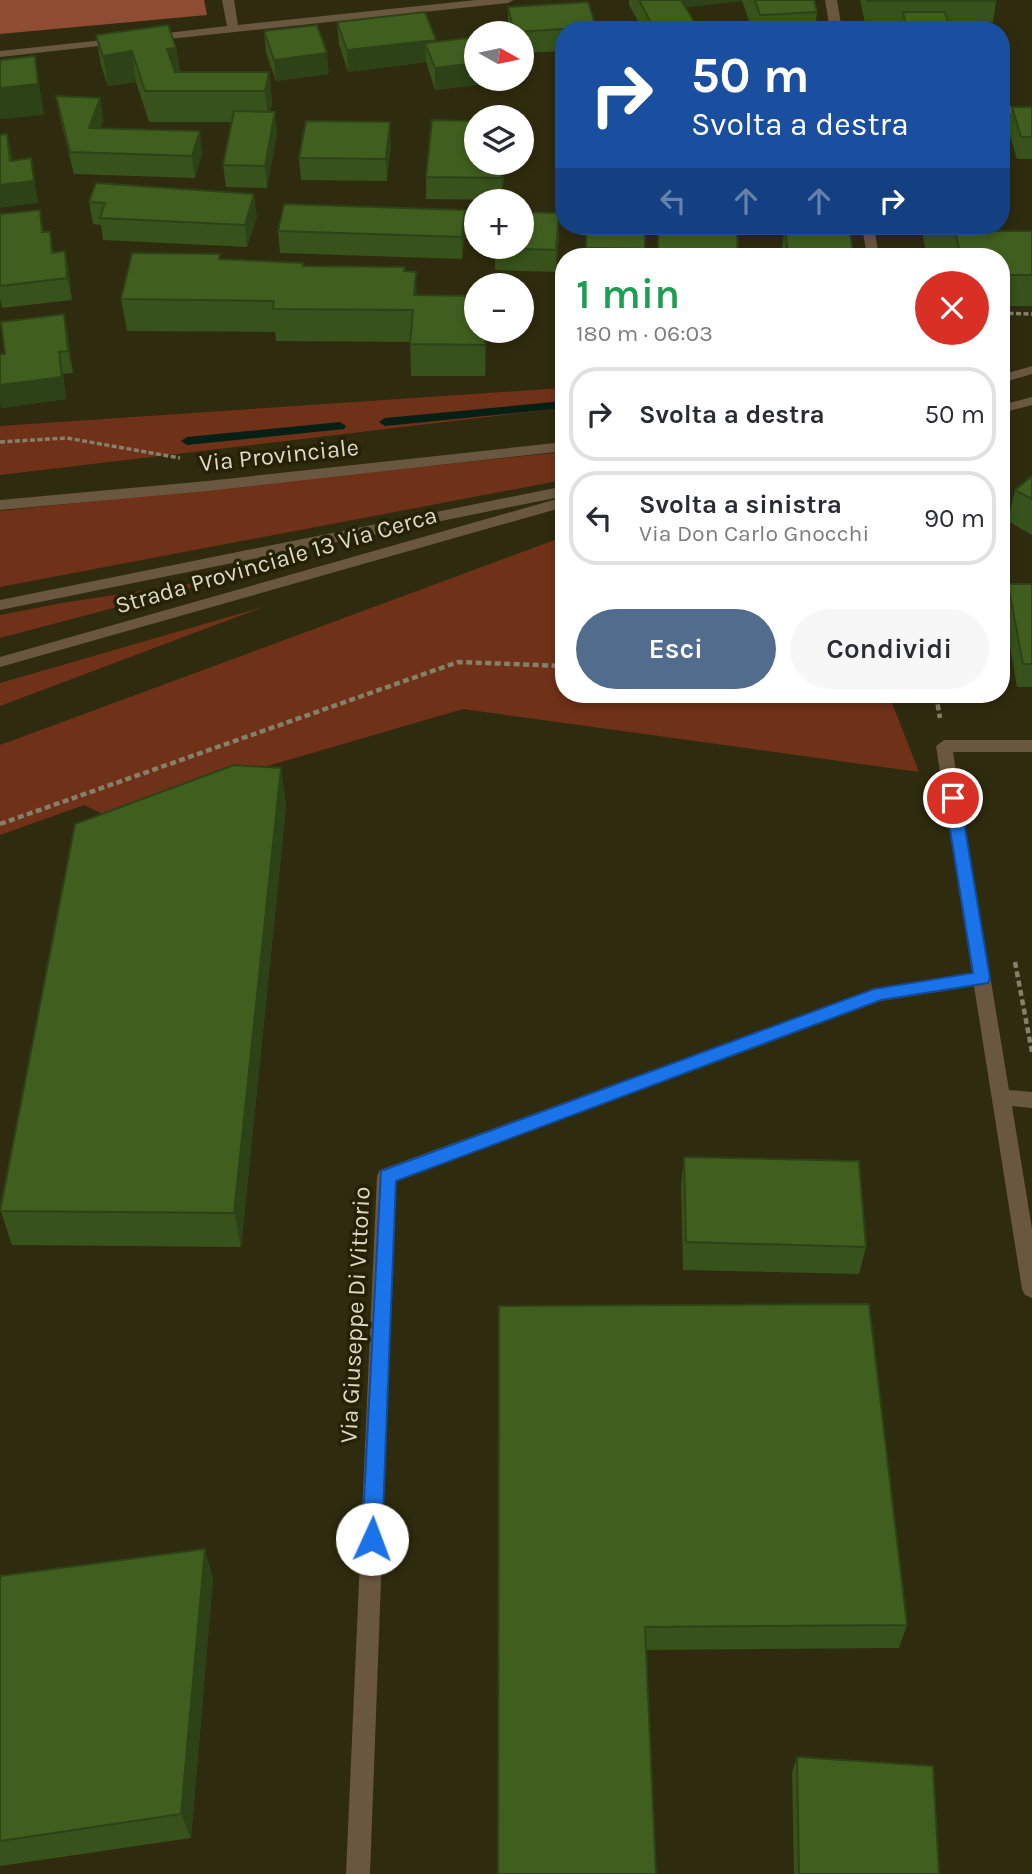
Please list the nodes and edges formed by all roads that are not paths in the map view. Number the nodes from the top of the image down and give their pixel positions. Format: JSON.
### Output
{"nodes":[{"id":1,"x":228,"y":0,"type":"edge"},
{"id":2,"x":508,"y":0,"type":"edge"},
{"id":3,"x":831,"y":0,"type":"edge"},
{"id":4,"x":834,"y":21,"type":"edge"},
{"id":5,"x":233,"y":29,"type":"junction"},
{"id":6,"x":0,"y":54,"type":"edge"},
{"id":7,"x":1010,"y":110,"type":"edge"},
{"id":8,"x":1032,"y":110,"type":"edge"},
{"id":9,"x":435,"y":215,"type":"edge"},
{"id":10,"x":464,"y":216,"type":"edge"},
{"id":11,"x":534,"y":217,"type":"edge"},
{"id":12,"x":555,"y":218,"type":"edge"},
{"id":13,"x":1032,"y":370,"type":"edge"},
{"id":14,"x":1010,"y":376,"type":"edge"},
{"id":15,"x":1032,"y":401,"type":"edge"},
{"id":16,"x":1010,"y":407,"type":"edge"},
{"id":17,"x":555,"y":447,"type":"edge"},
{"id":18,"x":555,"y":493,"type":"edge"},
{"id":19,"x":0,"y":505,"type":"edge"},
{"id":20,"x":555,"y":505,"type":"edge"},
{"id":21,"x":0,"y":605,"type":"edge"},
{"id":22,"x":0,"y":662,"type":"edge"},
{"id":23,"x":1032,"y":746,"type":"edge"},
{"id":24,"x":982,"y":978,"type":"junction"},
{"id":25,"x":1000,"y":1097,"type":"junction"},
{"id":26,"x":1032,"y":1100,"type":"edge"},
{"id":27,"x":1032,"y":1289,"type":"edge"},
{"id":28,"x":358,"y":1874,"type":"edge"}],
"edges":[{"from":1,"to":5,"type":"street"},
{"from":2,"to":5,"type":"street"},
{"from":3,"to":4,"type":"street"},
{"from":5,"to":6,"type":"street"},
{"from":7,"to":8,"type":"street"},
{"from":9,"to":10,"type":"street"},
{"from":11,"to":12,"type":"street"},
{"from":13,"to":14,"type":"street"},
{"from":15,"to":16,"type":"street"},
{"from":17,"to":19,"type":"street","name":"Via Provinciale"},
{"from":18,"to":21,"type":"street"},
{"from":20,"to":22,"type":"street","name":"Strada Provinciale 13 Via Cerca"},
{"from":23,"to":24,"type":"street"},
{"from":24,"to":25,"type":"street"},
{"from":24,"to":28,"type":"street","name":"Via Giuseppe Di Vittorio"},
{"from":25,"to":26,"type":"street"},
{"from":25,"to":27,"type":"street"}]}
